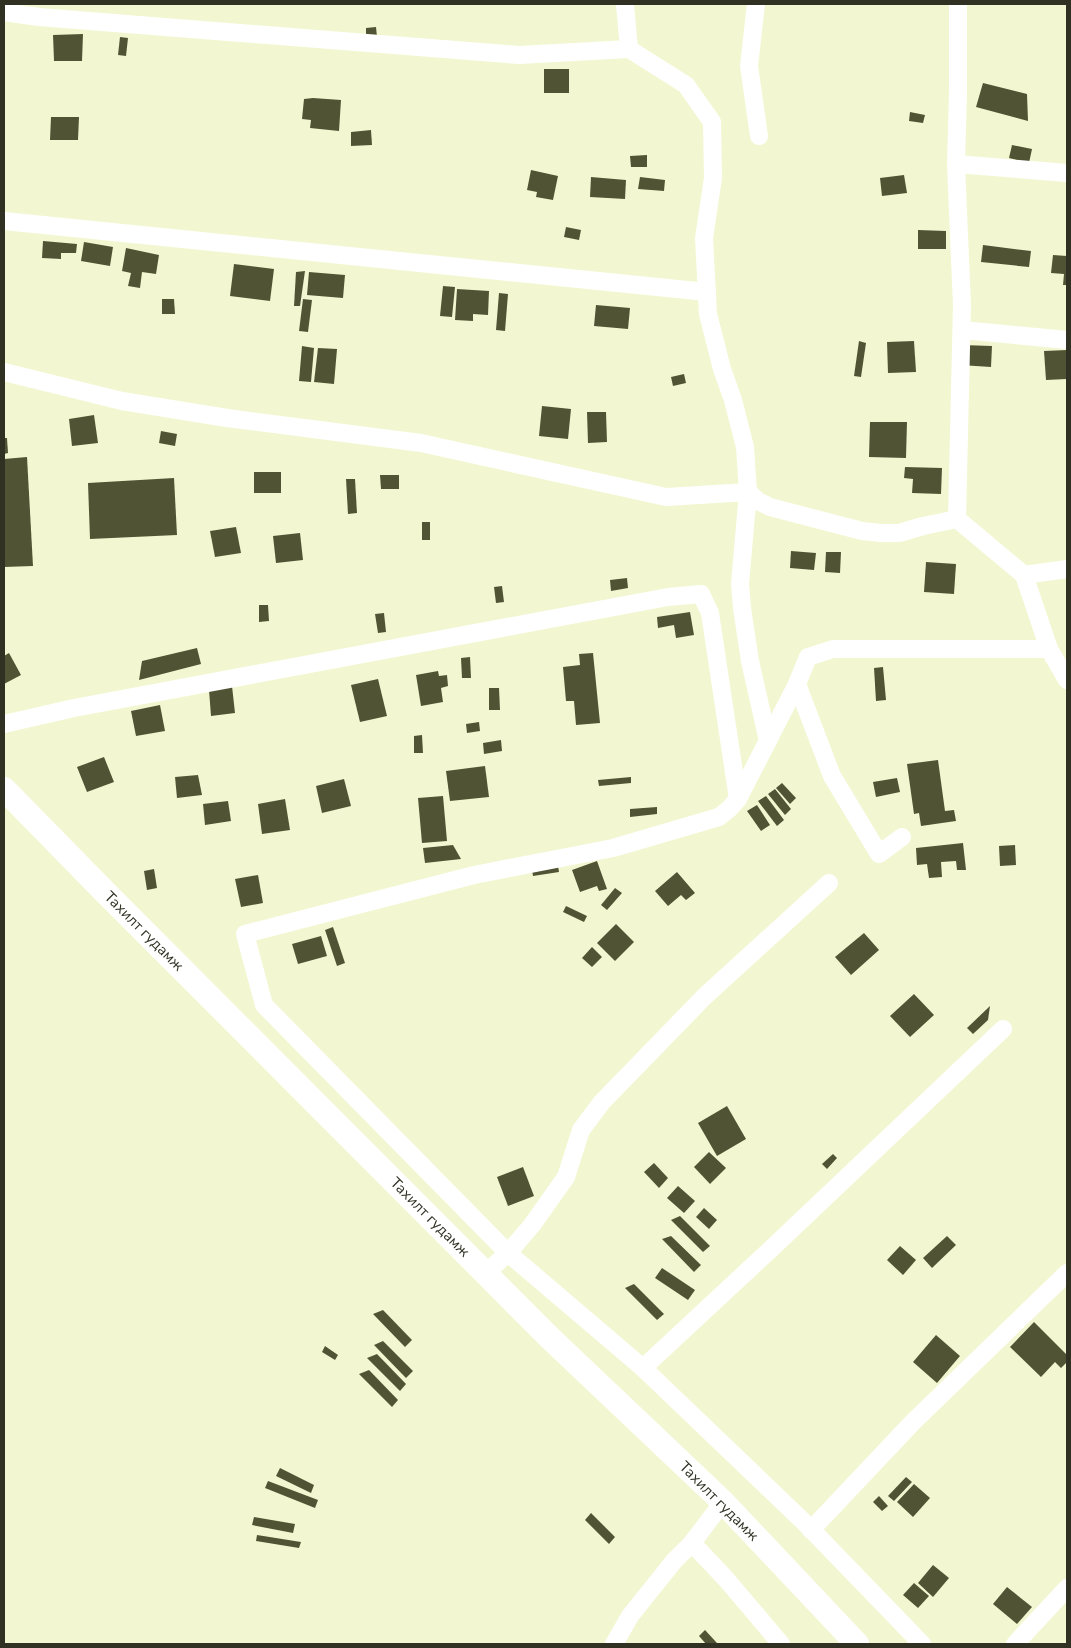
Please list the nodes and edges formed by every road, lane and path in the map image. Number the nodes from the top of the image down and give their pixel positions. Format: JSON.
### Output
{"nodes":[{"id":1,"x":625,"y":4,"type":"edge"},
{"id":2,"x":756,"y":4,"type":"edge"},
{"id":3,"x":958,"y":4,"type":"edge"},
{"id":4,"x":4,"y":12,"type":"edge"},
{"id":5,"x":628,"y":49,"type":"junction"},
{"id":6,"x":759,"y":136,"type":"dead end"},
{"id":7,"x":956,"y":164,"type":"junction"},
{"id":8,"x":1067,"y":173,"type":"edge"},
{"id":9,"x":4,"y":221,"type":"edge"},
{"id":10,"x":707,"y":292,"type":"junction"},
{"id":11,"x":962,"y":330,"type":"junction"},
{"id":12,"x":1067,"y":340,"type":"edge"},
{"id":13,"x":4,"y":372,"type":"edge"},
{"id":14,"x":748,"y":492,"type":"junction"},
{"id":15,"x":957,"y":519,"type":"junction"},
{"id":16,"x":1067,"y":569,"type":"edge"},
{"id":17,"x":1024,"y":575,"type":"junction"},
{"id":18,"x":1049,"y":649,"type":"junction"},
{"id":19,"x":1067,"y":680,"type":"edge"},
{"id":20,"x":797,"y":684,"type":"junction"},
{"id":21,"x":4,"y":724,"type":"edge"},
{"id":22,"x":768,"y":741,"type":"junction"},
{"id":23,"x":4,"y":789,"type":"edge"},
{"id":24,"x":738,"y":799,"type":"junction"},
{"id":25,"x":902,"y":837,"type":"dead end"},
{"id":26,"x":829,"y":883,"type":"dead end"},
{"id":27,"x":1003,"y":1029,"type":"dead end"},
{"id":28,"x":508,"y":1253,"type":"junction"},
{"id":29,"x":486,"y":1273,"type":"junction"},
{"id":30,"x":1067,"y":1273,"type":"edge"},
{"id":31,"x":643,"y":1368,"type":"junction"},
{"id":32,"x":723,"y":1502,"type":"junction"},
{"id":33,"x":811,"y":1530,"type":"junction"},
{"id":34,"x":692,"y":1543,"type":"junction"},
{"id":35,"x":1067,"y":1588,"type":"edge"},
{"id":36,"x":614,"y":1644,"type":"edge"},
{"id":37,"x":781,"y":1644,"type":"edge"},
{"id":38,"x":857,"y":1644,"type":"edge"},
{"id":39,"x":922,"y":1644,"type":"edge"},
{"id":40,"x":1015,"y":1644,"type":"edge"}],
"edges":[{"from":1,"to":5,"type":"street"},
{"from":2,"to":6,"type":"street"},
{"from":3,"to":7,"type":"street"},
{"from":4,"to":5,"type":"street"},
{"from":5,"to":10,"type":"street"},
{"from":7,"to":8,"type":"street"},
{"from":7,"to":11,"type":"street"},
{"from":9,"to":10,"type":"street"},
{"from":10,"to":14,"type":"street"},
{"from":11,"to":12,"type":"street"},
{"from":11,"to":15,"type":"street"},
{"from":13,"to":14,"type":"street"},
{"from":14,"to":15,"type":"street"},
{"from":14,"to":22,"type":"street"},
{"from":15,"to":17,"type":"street"},
{"from":16,"to":17,"type":"street"},
{"from":17,"to":18,"type":"street"},
{"from":18,"to":19,"type":"street"},
{"from":18,"to":20,"type":"street"},
{"from":20,"to":22,"type":"street"},
{"from":20,"to":25,"type":"street"},
{"from":21,"to":24,"type":"street"},
{"from":22,"to":24,"type":"street"},
{"from":23,"to":29,"type":"main road","name":"Тахилт гудамж"},
{"from":24,"to":28,"type":"street"},
{"from":26,"to":28,"type":"street"},
{"from":27,"to":31,"type":"street"},
{"from":28,"to":29,"type":"street"},
{"from":28,"to":31,"type":"street"},
{"from":29,"to":32,"type":"main road","name":"Тахилт гудамж"},
{"from":30,"to":33,"type":"street"},
{"from":31,"to":33,"type":"street"},
{"from":32,"to":34,"type":"street"},
{"from":32,"to":38,"type":"main road","name":"Тахилт гудамж"},
{"from":33,"to":39,"type":"street"},
{"from":34,"to":36,"type":"street"},
{"from":34,"to":37,"type":"street"},
{"from":35,"to":40,"type":"street"}]}
